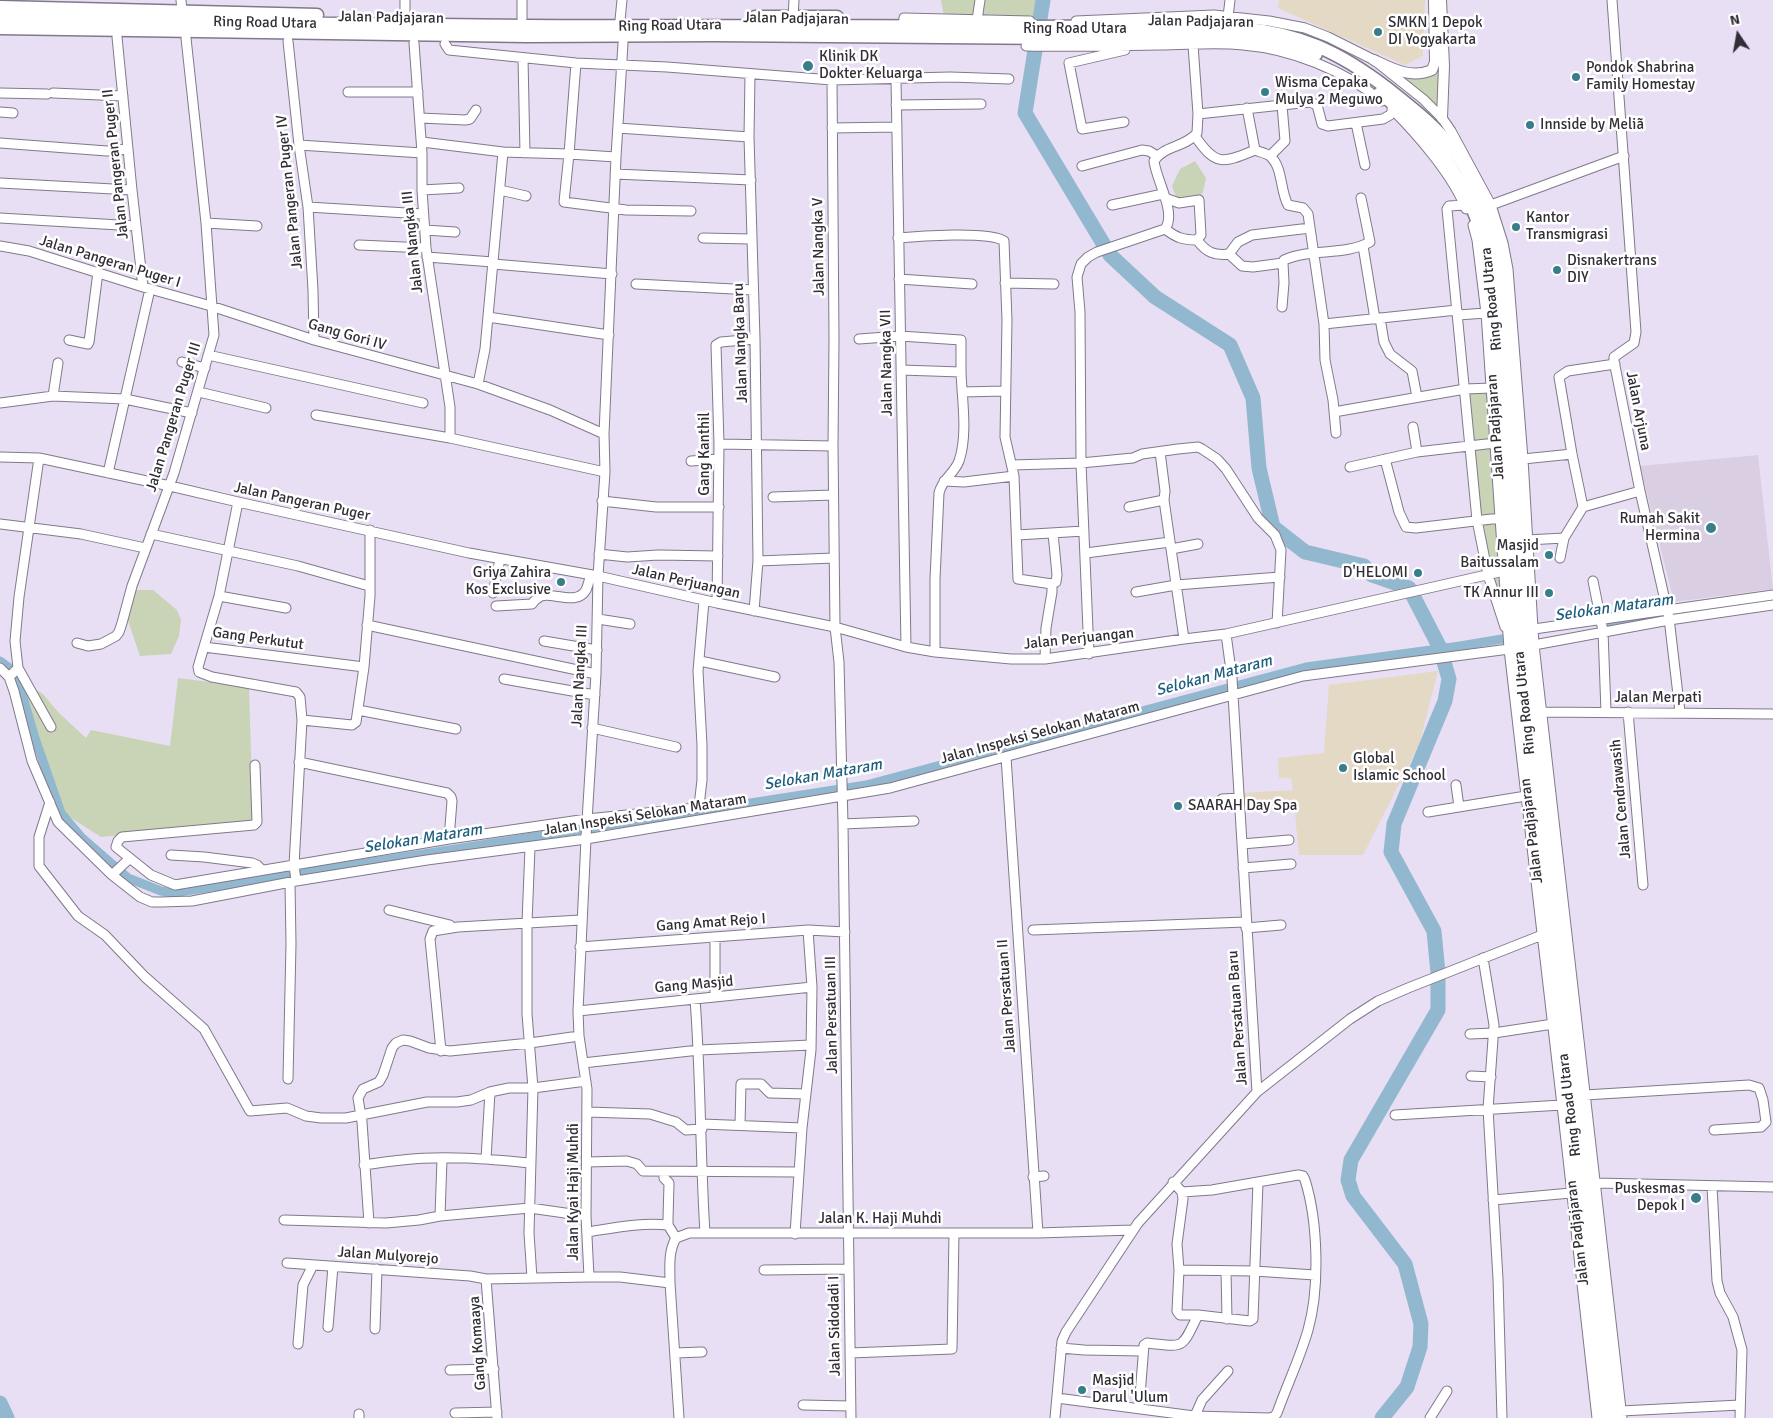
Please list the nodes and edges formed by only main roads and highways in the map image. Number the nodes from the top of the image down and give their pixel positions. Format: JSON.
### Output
{"nodes":[{"id":1,"x":1434,"y":0,"type":"edge"},
{"id":2,"x":1441,"y":0,"type":"edge"},
{"id":3,"x":99,"y":4,"type":"edge"},
{"id":4,"x":181,"y":5,"type":"edge"},
{"id":5,"x":0,"y":7,"type":"edge"},
{"id":6,"x":143,"y":15,"type":"junction"},
{"id":7,"x":0,"y":18,"type":"edge"},
{"id":8,"x":903,"y":22,"type":"junction"},
{"id":9,"x":525,"y":27,"type":"junction"},
{"id":10,"x":0,"y":28,"type":"edge"},
{"id":11,"x":508,"y":31,"type":"junction"},
{"id":12,"x":1026,"y":33,"type":"junction"},
{"id":13,"x":1057,"y":33,"type":"junction"},
{"id":14,"x":0,"y":34,"type":"edge"},
{"id":15,"x":348,"y":37,"type":"junction"},
{"id":16,"x":714,"y":38,"type":"junction"},
{"id":17,"x":1374,"y":60,"type":"road end"},
{"id":18,"x":1442,"y":118,"type":"road end"},
{"id":19,"x":1521,"y":638,"type":"junction"},
{"id":20,"x":1533,"y":710,"type":"junction"},
{"id":21,"x":1620,"y":1416,"type":"edge"},
{"id":22,"x":1604,"y":1418,"type":"edge"}],
"edges":[{"from":1,"to":17,"type":"main road"},
{"from":2,"to":18,"type":"main road"},
{"from":3,"to":5,"type":"highway","name":"Ring Road Utara"},
{"from":3,"to":6,"type":"highway","name":"Ring Road Utara"},
{"from":4,"to":6,"type":"highway","name":"Ring Road Utara"},
{"from":4,"to":9,"type":"highway","name":"Ring Road Utara"},
{"from":6,"to":7,"type":"highway","name":"Jalan Padjajaran"},
{"from":6,"to":11,"type":"highway","name":"Jalan Padjajaran"},
{"from":8,"to":9,"type":"highway","name":"Jalan Padjajaran"},
{"from":8,"to":9,"type":"highway","name":"Ring Road Utara"},
{"from":8,"to":12,"type":"highway","name":"Jalan Padjajaran"},
{"from":9,"to":11,"type":"highway","name":"Jalan Padjajaran"},
{"from":9,"to":16,"type":"highway","name":"Jalan Padjajaran"},
{"from":10,"to":15,"type":"highway","name":"Jalan Padjajaran"},
{"from":11,"to":15,"type":"highway","name":"Jalan Padjajaran"},
{"from":12,"to":13,"type":"highway","name":"Jalan Padjajaran"},
{"from":12,"to":16,"type":"highway","name":"Jalan Padjajaran"},
{"from":13,"to":19,"type":"highway","name":"Jalan Padjajaran"},
{"from":13,"to":19,"type":"highway","name":"Jalan Padjajaran"},
{"from":14,"to":15,"type":"highway","name":"Ring Road Utara"},
{"from":15,"to":16,"type":"highway","name":"Ring Road Utara"},
{"from":19,"to":20,"type":"highway","name":"Jalan Padjajaran"},
{"from":20,"to":21,"type":"highway","name":"Jalan Padjajaran"},
{"from":20,"to":22,"type":"highway","name":"Jalan Padjajaran"}]}
